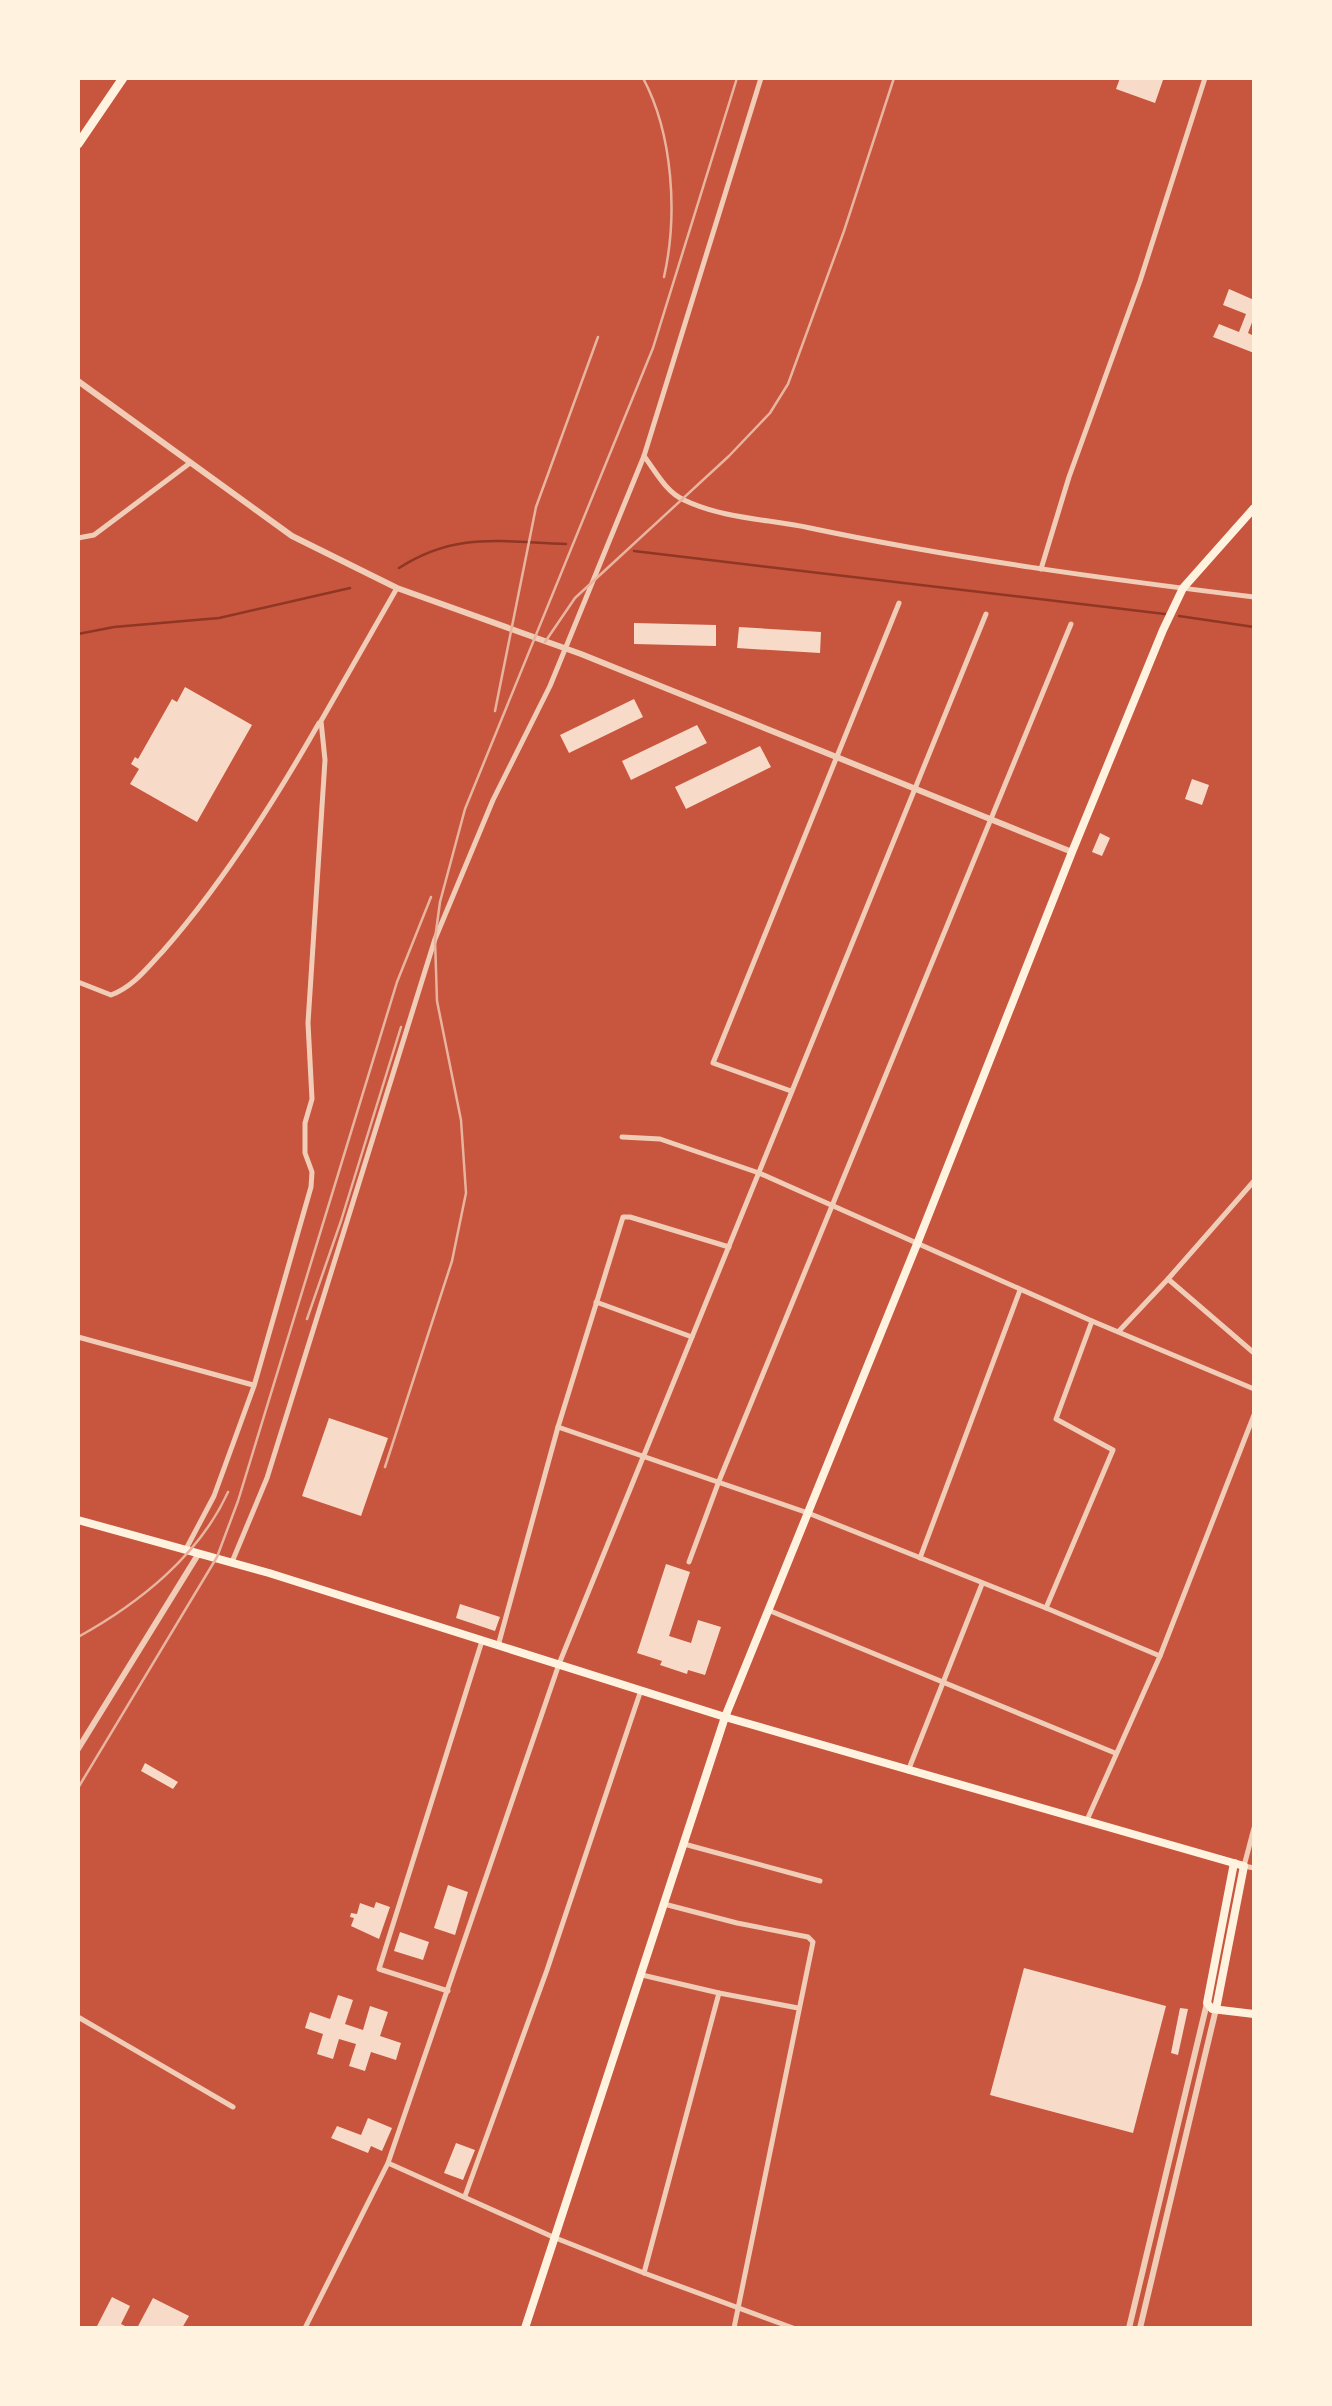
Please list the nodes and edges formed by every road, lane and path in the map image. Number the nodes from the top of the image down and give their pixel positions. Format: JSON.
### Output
{"nodes":[{"id":1,"x":123,"y":78,"type":"edge"},
{"id":2,"x":761,"y":78,"type":"edge"},
{"id":3,"x":1204,"y":78,"type":"edge"},
{"id":4,"x":78,"y":144,"type":"edge"},
{"id":5,"x":78,"y":382,"type":"edge"},
{"id":6,"x":644,"y":456,"type":"junction"},
{"id":7,"x":191,"y":463,"type":"junction"},
{"id":8,"x":1254,"y":508,"type":"edge"},
{"id":9,"x":78,"y":538,"type":"edge"},
{"id":10,"x":1041,"y":569,"type":"junction"},
{"id":11,"x":397,"y":588,"type":"junction"},
{"id":12,"x":1183,"y":588,"type":"junction"},
{"id":13,"x":1254,"y":597,"type":"edge"},
{"id":14,"x":899,"y":603,"type":"dead end"},
{"id":15,"x":986,"y":614,"type":"dead end"},
{"id":16,"x":1071,"y":624,"type":"dead end"},
{"id":17,"x":565,"y":648,"type":"junction"},
{"id":18,"x":320,"y":721,"type":"junction"},
{"id":19,"x":838,"y":756,"type":"junction"},
{"id":20,"x":914,"y":788,"type":"junction"},
{"id":21,"x":992,"y":820,"type":"junction"},
{"id":22,"x":1072,"y":852,"type":"junction"},
{"id":23,"x":78,"y":982,"type":"edge"},
{"id":24,"x":791,"y":1091,"type":"junction"},
{"id":25,"x":622,"y":1137,"type":"dead end"},
{"id":26,"x":759,"y":1174,"type":"junction"},
{"id":27,"x":1254,"y":1182,"type":"edge"},
{"id":28,"x":832,"y":1205,"type":"junction"},
{"id":29,"x":917,"y":1244,"type":"junction"},
{"id":30,"x":729,"y":1247,"type":"junction"},
{"id":31,"x":1168,"y":1279,"type":"junction"},
{"id":32,"x":1020,"y":1290,"type":"junction"},
{"id":33,"x":596,"y":1302,"type":"junction"},
{"id":34,"x":1092,"y":1321,"type":"junction"},
{"id":35,"x":1119,"y":1331,"type":"junction"},
{"id":36,"x":78,"y":1337,"type":"edge"},
{"id":37,"x":692,"y":1337,"type":"junction"},
{"id":38,"x":1254,"y":1353,"type":"edge"},
{"id":39,"x":254,"y":1386,"type":"junction"},
{"id":40,"x":1254,"y":1389,"type":"edge"},
{"id":41,"x":1254,"y":1415,"type":"edge"},
{"id":42,"x":558,"y":1427,"type":"junction"},
{"id":43,"x":644,"y":1455,"type":"junction"},
{"id":44,"x":719,"y":1481,"type":"junction"},
{"id":45,"x":808,"y":1513,"type":"junction"},
{"id":46,"x":78,"y":1520,"type":"edge"},
{"id":47,"x":186,"y":1549,"type":"junction"},
{"id":48,"x":199,"y":1553,"type":"junction"},
{"id":49,"x":920,"y":1558,"type":"junction"},
{"id":50,"x":232,"y":1562,"type":"junction"},
{"id":51,"x":689,"y":1562,"type":"dead end"},
{"id":52,"x":982,"y":1584,"type":"junction"},
{"id":53,"x":1046,"y":1608,"type":"junction"},
{"id":54,"x":768,"y":1610,"type":"junction"},
{"id":55,"x":482,"y":1641,"type":"junction"},
{"id":56,"x":498,"y":1646,"type":"junction"},
{"id":57,"x":1160,"y":1656,"type":"junction"},
{"id":58,"x":560,"y":1664,"type":"junction"},
{"id":59,"x":942,"y":1683,"type":"junction"},
{"id":60,"x":641,"y":1690,"type":"junction"},
{"id":61,"x":725,"y":1717,"type":"junction"},
{"id":62,"x":78,"y":1749,"type":"edge"},
{"id":63,"x":1115,"y":1753,"type":"junction"},
{"id":64,"x":908,"y":1771,"type":"junction"},
{"id":65,"x":1086,"y":1820,"type":"junction"},
{"id":66,"x":1254,"y":1828,"type":"edge"},
{"id":67,"x":684,"y":1844,"type":"junction"},
{"id":68,"x":1234,"y":1862,"type":"junction"},
{"id":69,"x":1244,"y":1866,"type":"junction"},
{"id":70,"x":1254,"y":1868,"type":"edge"},
{"id":71,"x":820,"y":1881,"type":"dead end"},
{"id":72,"x":664,"y":1904,"type":"junction"},
{"id":73,"x":640,"y":1974,"type":"junction"},
{"id":74,"x":448,"y":1992,"type":"junction"},
{"id":75,"x":719,"y":1993,"type":"junction"},
{"id":76,"x":1207,"y":2002,"type":"junction"},
{"id":77,"x":798,"y":2008,"type":"junction"},
{"id":78,"x":1216,"y":2009,"type":"junction"},
{"id":79,"x":1254,"y":2014,"type":"edge"},
{"id":80,"x":78,"y":2017,"type":"edge"},
{"id":81,"x":233,"y":2107,"type":"dead end"},
{"id":82,"x":388,"y":2164,"type":"junction"},
{"id":83,"x":465,"y":2196,"type":"junction"},
{"id":84,"x":553,"y":2236,"type":"junction"},
{"id":85,"x":644,"y":2274,"type":"junction"},
{"id":86,"x":738,"y":2310,"type":"junction"},
{"id":87,"x":305,"y":2328,"type":"edge"},
{"id":88,"x":525,"y":2328,"type":"edge"},
{"id":89,"x":734,"y":2328,"type":"edge"},
{"id":90,"x":794,"y":2328,"type":"edge"},
{"id":91,"x":1128,"y":2328,"type":"edge"},
{"id":92,"x":1140,"y":2328,"type":"edge"}],
"edges":[{"from":1,"to":4,"type":"main road"},
{"from":2,"to":6,"type":"street"},
{"from":3,"to":10,"type":"street"},
{"from":5,"to":7,"type":"street"},
{"from":6,"to":10,"type":"street"},
{"from":6,"to":17,"type":"street"},
{"from":7,"to":9,"type":"street"},
{"from":7,"to":11,"type":"street"},
{"from":8,"to":12,"type":"main road"},
{"from":10,"to":12,"type":"street"},
{"from":11,"to":17,"type":"street"},
{"from":11,"to":18,"type":"street"},
{"from":12,"to":13,"type":"street"},
{"from":12,"to":22,"type":"main road"},
{"from":14,"to":19,"type":"street"},
{"from":15,"to":20,"type":"street"},
{"from":16,"to":21,"type":"street"},
{"from":17,"to":19,"type":"street"},
{"from":17,"to":50,"type":"street"},
{"from":18,"to":23,"type":"street"},
{"from":18,"to":39,"type":"street"},
{"from":19,"to":20,"type":"street"},
{"from":19,"to":24,"type":"street"},
{"from":20,"to":21,"type":"street"},
{"from":20,"to":24,"type":"street"},
{"from":21,"to":22,"type":"street"},
{"from":21,"to":28,"type":"street"},
{"from":22,"to":29,"type":"main road"},
{"from":24,"to":26,"type":"street"},
{"from":25,"to":26,"type":"street"},
{"from":26,"to":28,"type":"street"},
{"from":26,"to":30,"type":"street"},
{"from":27,"to":31,"type":"street"},
{"from":28,"to":29,"type":"street"},
{"from":28,"to":44,"type":"street"},
{"from":29,"to":32,"type":"street"},
{"from":29,"to":45,"type":"main road"},
{"from":30,"to":33,"type":"street"},
{"from":30,"to":37,"type":"street"},
{"from":31,"to":35,"type":"street"},
{"from":31,"to":38,"type":"street"},
{"from":32,"to":34,"type":"street"},
{"from":32,"to":49,"type":"street"},
{"from":33,"to":37,"type":"street"},
{"from":33,"to":42,"type":"street"},
{"from":34,"to":35,"type":"street"},
{"from":34,"to":53,"type":"street"},
{"from":35,"to":40,"type":"street"},
{"from":36,"to":39,"type":"street"},
{"from":37,"to":43,"type":"street"},
{"from":39,"to":47,"type":"street"},
{"from":41,"to":57,"type":"street"},
{"from":42,"to":43,"type":"street"},
{"from":42,"to":56,"type":"street"},
{"from":43,"to":44,"type":"street"},
{"from":43,"to":58,"type":"street"},
{"from":44,"to":45,"type":"street"},
{"from":44,"to":51,"type":"street"},
{"from":45,"to":49,"type":"street"},
{"from":45,"to":54,"type":"main road"},
{"from":46,"to":47,"type":"main road"},
{"from":47,"to":48,"type":"main road"},
{"from":48,"to":50,"type":"main road"},
{"from":48,"to":62,"type":"street"},
{"from":49,"to":52,"type":"street"},
{"from":50,"to":55,"type":"main road"},
{"from":52,"to":53,"type":"street"},
{"from":52,"to":59,"type":"street"},
{"from":53,"to":57,"type":"street"},
{"from":54,"to":59,"type":"street"},
{"from":54,"to":61,"type":"main road"},
{"from":55,"to":56,"type":"main road"},
{"from":55,"to":74,"type":"street"},
{"from":56,"to":58,"type":"main road"},
{"from":57,"to":63,"type":"street"},
{"from":58,"to":60,"type":"main road"},
{"from":58,"to":74,"type":"street"},
{"from":59,"to":63,"type":"street"},
{"from":59,"to":64,"type":"street"},
{"from":60,"to":61,"type":"main road"},
{"from":60,"to":83,"type":"street"},
{"from":61,"to":64,"type":"main road"},
{"from":61,"to":67,"type":"main road"},
{"from":63,"to":65,"type":"street"},
{"from":64,"to":65,"type":"main road"},
{"from":65,"to":68,"type":"main road"},
{"from":66,"to":69,"type":"street"},
{"from":67,"to":71,"type":"street"},
{"from":67,"to":72,"type":"main road"},
{"from":68,"to":69,"type":"main road"},
{"from":68,"to":76,"type":"main road"},
{"from":69,"to":70,"type":"street"},
{"from":69,"to":78,"type":"main road"},
{"from":72,"to":73,"type":"main road"},
{"from":72,"to":77,"type":"street"},
{"from":73,"to":75,"type":"street"},
{"from":73,"to":84,"type":"main road"},
{"from":74,"to":82,"type":"street"},
{"from":75,"to":77,"type":"street"},
{"from":75,"to":85,"type":"street"},
{"from":76,"to":78,"type":"main road"},
{"from":76,"to":91,"type":"street"},
{"from":77,"to":86,"type":"street"},
{"from":78,"to":79,"type":"main road"},
{"from":78,"to":92,"type":"street"},
{"from":80,"to":81,"type":"street"},
{"from":82,"to":83,"type":"street"},
{"from":82,"to":87,"type":"street"},
{"from":83,"to":84,"type":"street"},
{"from":84,"to":85,"type":"street"},
{"from":84,"to":88,"type":"main road"},
{"from":85,"to":86,"type":"street"},
{"from":86,"to":89,"type":"street"},
{"from":86,"to":90,"type":"street"}]}
